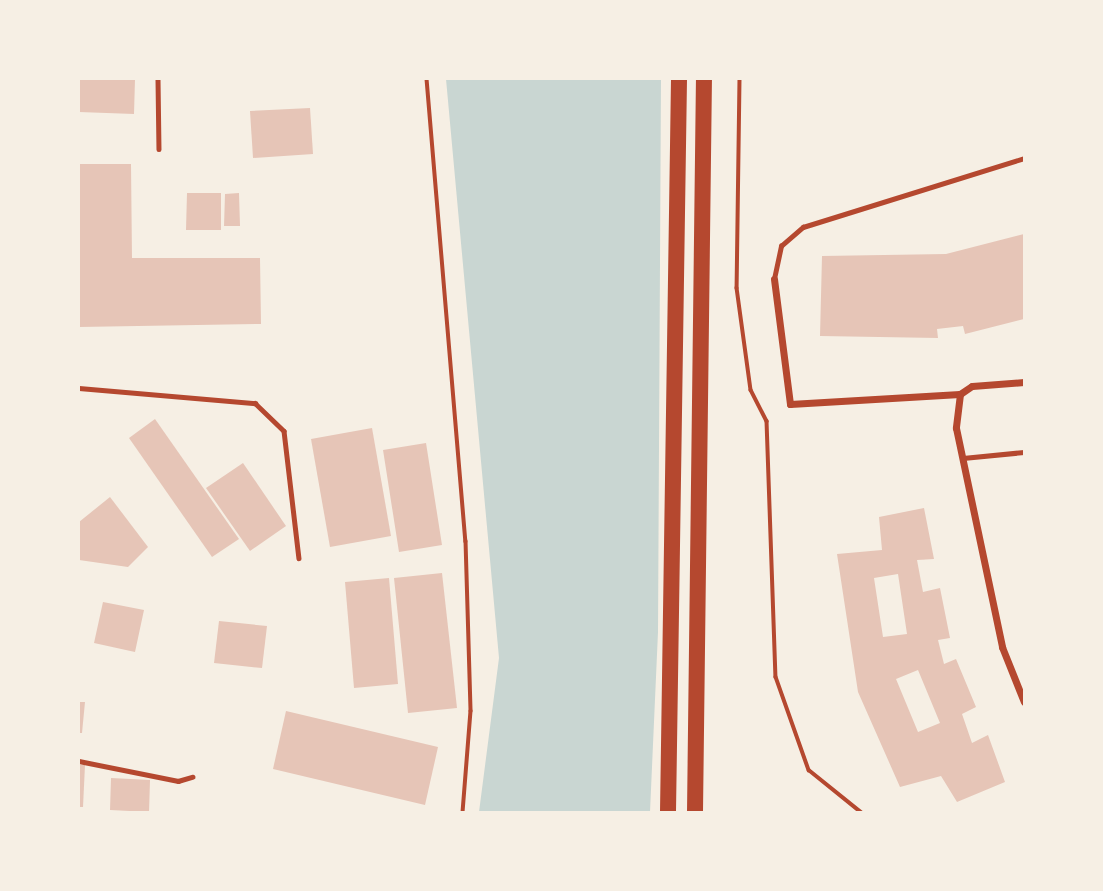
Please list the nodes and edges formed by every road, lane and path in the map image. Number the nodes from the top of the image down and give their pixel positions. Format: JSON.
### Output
{"nodes":[{"id":1,"x":158,"y":79,"type":"edge"},
{"id":2,"x":427,"y":79,"type":"edge"},
{"id":3,"x":679,"y":79,"type":"edge"},
{"id":4,"x":704,"y":79,"type":"edge"},
{"id":5,"x":740,"y":79,"type":"edge"},
{"id":6,"x":159,"y":149,"type":"dead end"},
{"id":7,"x":1024,"y":158,"type":"edge"},
{"id":8,"x":774,"y":279,"type":"joint"},
{"id":9,"x":1024,"y":382,"type":"edge"},
{"id":10,"x":79,"y":388,"type":"edge"},
{"id":11,"x":960,"y":394,"type":"junction"},
{"id":12,"x":1024,"y":452,"type":"edge"},
{"id":13,"x":963,"y":458,"type":"junction"},
{"id":14,"x":299,"y":558,"type":"dead end"},
{"id":15,"x":1024,"y":702,"type":"edge"},
{"id":16,"x":79,"y":761,"type":"edge"},
{"id":17,"x":192,"y":777,"type":"dead end"},
{"id":18,"x":463,"y":812,"type":"edge"},
{"id":19,"x":668,"y":812,"type":"edge"},
{"id":20,"x":695,"y":812,"type":"edge"},
{"id":21,"x":861,"y":812,"type":"edge"}],
"edges":[{"from":1,"to":6,"type":"lane"},
{"from":2,"to":18,"type":"path"},
{"from":3,"to":19,"type":"highway"},
{"from":4,"to":20,"type":"highway"},
{"from":5,"to":21,"type":"path"},
{"from":7,"to":8,"type":"lane"},
{"from":8,"to":11,"type":"street"},
{"from":9,"to":11,"type":"street"},
{"from":10,"to":14,"type":"lane"},
{"from":11,"to":13,"type":"street"},
{"from":12,"to":13,"type":"lane"},
{"from":13,"to":15,"type":"street"},
{"from":16,"to":17,"type":"lane"}]}
